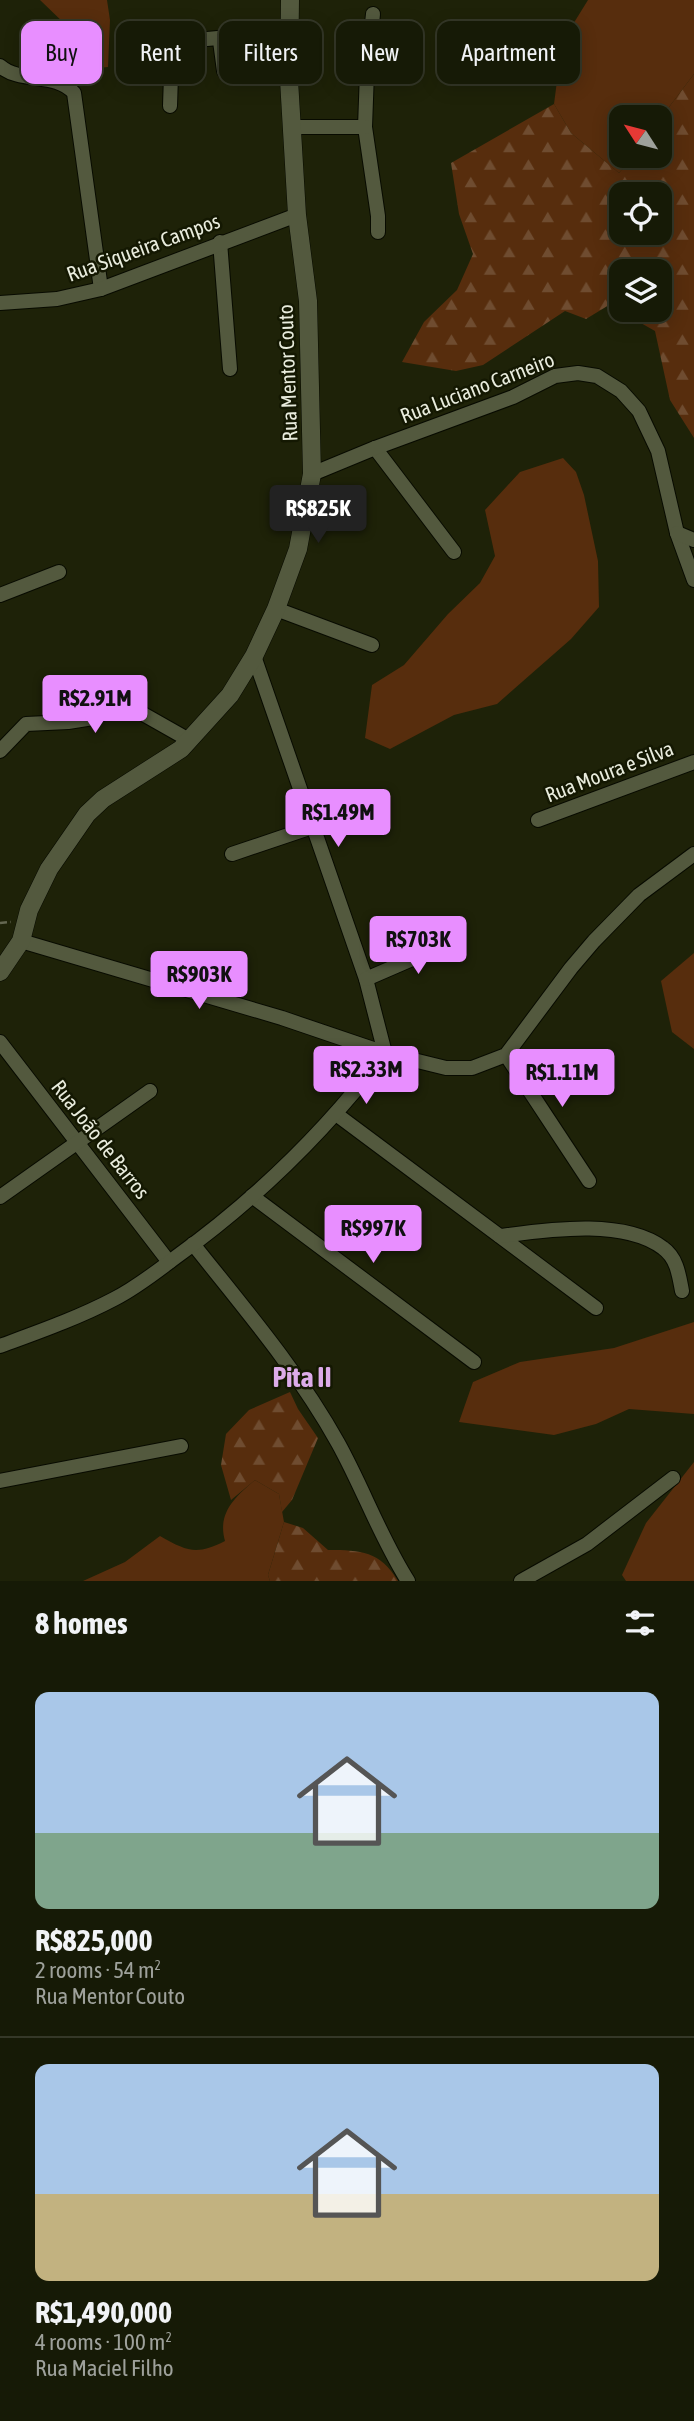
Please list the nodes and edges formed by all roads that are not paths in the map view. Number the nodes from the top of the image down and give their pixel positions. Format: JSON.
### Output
{"nodes":[{"id":1,"x":290,"y":0,"type":"edge"},
{"id":2,"x":373,"y":13,"type":"dead end"},
{"id":3,"x":289,"y":21,"type":"edge"},
{"id":4,"x":219,"y":40,"type":"edge"},
{"id":5,"x":0,"y":66,"type":"edge"},
{"id":6,"x":290,"y":84,"type":"edge"},
{"id":7,"x":170,"y":106,"type":"dead end"},
{"id":8,"x":293,"y":127,"type":"junction"},
{"id":9,"x":365,"y":127,"type":"junction"},
{"id":10,"x":297,"y":215,"type":"junction"},
{"id":11,"x":377,"y":232,"type":"dead end"},
{"id":12,"x":220,"y":242,"type":"junction"},
{"id":13,"x":101,"y":289,"type":"junction"},
{"id":14,"x":0,"y":303,"type":"edge"},
{"id":15,"x":230,"y":369,"type":"dead end"},
{"id":16,"x":374,"y":448,"type":"junction"},
{"id":17,"x":312,"y":474,"type":"junction"},
{"id":18,"x":677,"y":533,"type":"junction"},
{"id":19,"x":694,"y":540,"type":"edge"},
{"id":20,"x":454,"y":552,"type":"dead end"},
{"id":21,"x":59,"y":572,"type":"dead end"},
{"id":22,"x":694,"y":580,"type":"edge"},
{"id":23,"x":0,"y":595,"type":"edge"},
{"id":24,"x":276,"y":609,"type":"junction"},
{"id":25,"x":372,"y":645,"type":"dead end"},
{"id":26,"x":254,"y":656,"type":"junction"},
{"id":27,"x":189,"y":740,"type":"junction"},
{"id":28,"x":0,"y":751,"type":"edge"},
{"id":29,"x":694,"y":762,"type":"edge"},
{"id":30,"x":538,"y":820,"type":"dead end"},
{"id":31,"x":312,"y":827,"type":"junction"},
{"id":32,"x":232,"y":854,"type":"dead end"},
{"id":33,"x":694,"y":854,"type":"edge"},
{"id":34,"x":456,"y":940,"type":"dead end"},
{"id":35,"x":20,"y":942,"type":"junction"},
{"id":36,"x":0,"y":972,"type":"edge"},
{"id":37,"x":366,"y":979,"type":"junction"},
{"id":38,"x":0,"y":1042,"type":"edge"},
{"id":39,"x":385,"y":1053,"type":"junction"},
{"id":40,"x":506,"y":1055,"type":"junction"},
{"id":41,"x":150,"y":1091,"type":"dead end"},
{"id":42,"x":336,"y":1114,"type":"junction"},
{"id":43,"x":77,"y":1143,"type":"junction"},
{"id":44,"x":589,"y":1181,"type":"dead end"},
{"id":45,"x":252,"y":1196,"type":"junction"},
{"id":46,"x":0,"y":1197,"type":"edge"},
{"id":47,"x":500,"y":1236,"type":"junction"},
{"id":48,"x":193,"y":1244,"type":"junction"},
{"id":49,"x":169,"y":1262,"type":"junction"},
{"id":50,"x":682,"y":1291,"type":"dead end"},
{"id":51,"x":596,"y":1308,"type":"dead end"},
{"id":52,"x":0,"y":1346,"type":"edge"},
{"id":53,"x":474,"y":1362,"type":"dead end"},
{"id":54,"x":181,"y":1446,"type":"dead end"},
{"id":55,"x":673,"y":1478,"type":"dead end"},
{"id":56,"x":0,"y":1482,"type":"edge"},
{"id":57,"x":408,"y":1581,"type":"edge"},
{"id":58,"x":521,"y":1581,"type":"edge"}],
"edges":[{"from":1,"to":3,"type":"street","name":"Rua Mentor Couto"},
{"from":2,"to":9,"type":"street"},
{"from":4,"to":7,"type":"street"},
{"from":5,"to":13,"type":"street"},
{"from":6,"to":8,"type":"street","name":"Rua Mentor Couto"},
{"from":8,"to":9,"type":"street"},
{"from":8,"to":10,"type":"street","name":"Rua Mentor Couto"},
{"from":9,"to":11,"type":"street"},
{"from":10,"to":12,"type":"street","name":"Rua Siqueira Campos"},
{"from":10,"to":17,"type":"street","name":"Rua Mentor Couto"},
{"from":12,"to":13,"type":"street","name":"Rua Siqueira Campos"},
{"from":12,"to":15,"type":"street"},
{"from":13,"to":14,"type":"street","name":"Rua Siqueira Campos"},
{"from":16,"to":17,"type":"street","name":"Rua Luciano Carneiro"},
{"from":16,"to":18,"type":"street","name":"Rua Luciano Carneiro"},
{"from":16,"to":20,"type":"street"},
{"from":17,"to":24,"type":"street","name":"Rua Mentor Couto"},
{"from":18,"to":19,"type":"street"},
{"from":18,"to":22,"type":"street","name":"Rua Luciano Carneiro"},
{"from":21,"to":23,"type":"street"},
{"from":24,"to":25,"type":"street"},
{"from":24,"to":26,"type":"street","name":"Rua Mentor Couto"},
{"from":26,"to":27,"type":"street","name":"Rua Mentor Couto"},
{"from":26,"to":31,"type":"street"},
{"from":27,"to":28,"type":"street"},
{"from":27,"to":35,"type":"street","name":"Rua Mentor Couto"},
{"from":29,"to":30,"type":"street","name":"Rua Moura e Silva"},
{"from":31,"to":32,"type":"street"},
{"from":31,"to":37,"type":"street"},
{"from":33,"to":40,"type":"street"},
{"from":34,"to":37,"type":"street"},
{"from":35,"to":36,"type":"street","name":"Rua Mentor Couto"},
{"from":35,"to":39,"type":"street"},
{"from":37,"to":39,"type":"street"},
{"from":38,"to":43,"type":"street","name":"Rua João de Barros"},
{"from":39,"to":40,"type":"street"},
{"from":39,"to":42,"type":"street"},
{"from":40,"to":44,"type":"street"},
{"from":41,"to":43,"type":"street"},
{"from":42,"to":45,"type":"street"},
{"from":42,"to":47,"type":"street"},
{"from":43,"to":46,"type":"street"},
{"from":43,"to":49,"type":"street","name":"Rua João de Barros"},
{"from":45,"to":48,"type":"street"},
{"from":45,"to":53,"type":"street"},
{"from":47,"to":50,"type":"street"},
{"from":47,"to":51,"type":"street"},
{"from":48,"to":49,"type":"street"},
{"from":48,"to":57,"type":"street"},
{"from":49,"to":52,"type":"street"},
{"from":54,"to":56,"type":"street"},
{"from":55,"to":58,"type":"street"}]}
